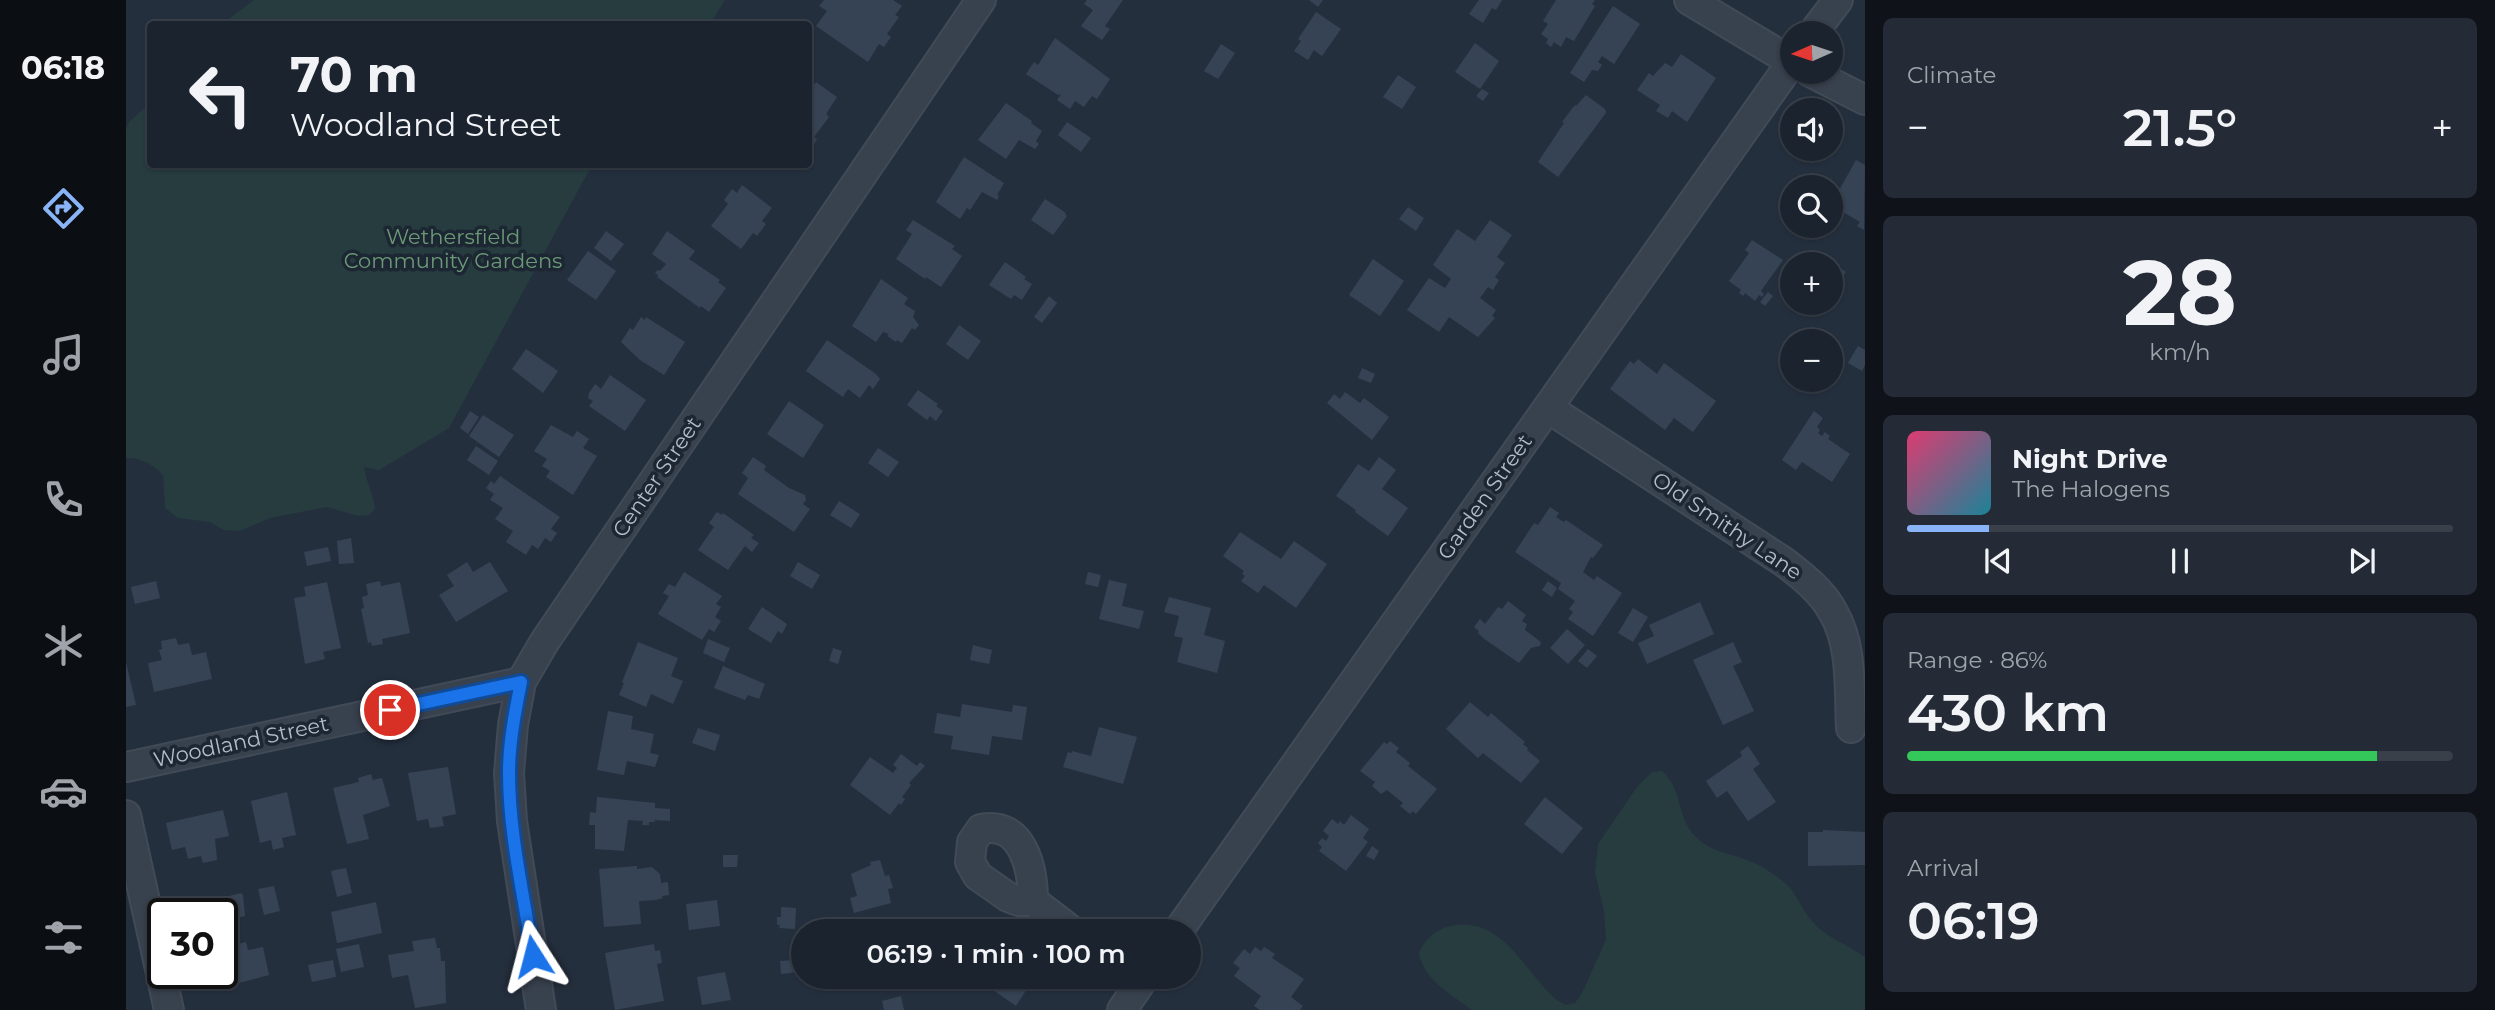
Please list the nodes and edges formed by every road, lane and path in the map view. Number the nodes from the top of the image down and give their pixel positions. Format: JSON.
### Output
{"nodes":[{"id":1,"x":981,"y":0,"type":"edge"},
{"id":2,"x":1689,"y":0,"type":"edge"},
{"id":3,"x":1838,"y":0,"type":"edge"},
{"id":4,"x":1822,"y":21,"type":"edge"},
{"id":5,"x":1780,"y":55,"type":"edge"},
{"id":6,"x":1780,"y":79,"type":"edge"},
{"id":7,"x":1834,"y":84,"type":"edge"},
{"id":8,"x":1865,"y":100,"type":"edge"},
{"id":9,"x":1548,"y":408,"type":"junction"},
{"id":10,"x":521,"y":682,"type":"junction"},
{"id":11,"x":1852,"y":728,"type":"dead end"},
{"id":12,"x":126,"y":767,"type":"edge"},
{"id":13,"x":126,"y":815,"type":"edge"},
{"id":14,"x":1032,"y":901,"type":"dead end"},
{"id":15,"x":1056,"y":919,"type":"edge"},
{"id":16,"x":1186,"y":919,"type":"edge"},
{"id":17,"x":1134,"y":989,"type":"edge"},
{"id":18,"x":169,"y":1010,"type":"edge"},
{"id":19,"x":541,"y":1010,"type":"edge"},
{"id":20,"x":1122,"y":1010,"type":"edge"}],
"edges":[{"from":1,"to":10,"type":"street","name":"Center Street"},
{"from":2,"to":5,"type":"street"},
{"from":3,"to":4,"type":"street"},
{"from":6,"to":9,"type":"street","name":"Garden Street"},
{"from":7,"to":8,"type":"street"},
{"from":9,"to":11,"type":"street","name":"Old Smithy Lane"},
{"from":9,"to":16,"type":"street","name":"Garden Street"},
{"from":10,"to":12,"type":"street","name":"Woodland Street"},
{"from":10,"to":19,"type":"street","name":"Center Street"},
{"from":13,"to":18,"type":"street"},
{"from":14,"to":15,"type":"street"},
{"from":17,"to":20,"type":"street"}]}
